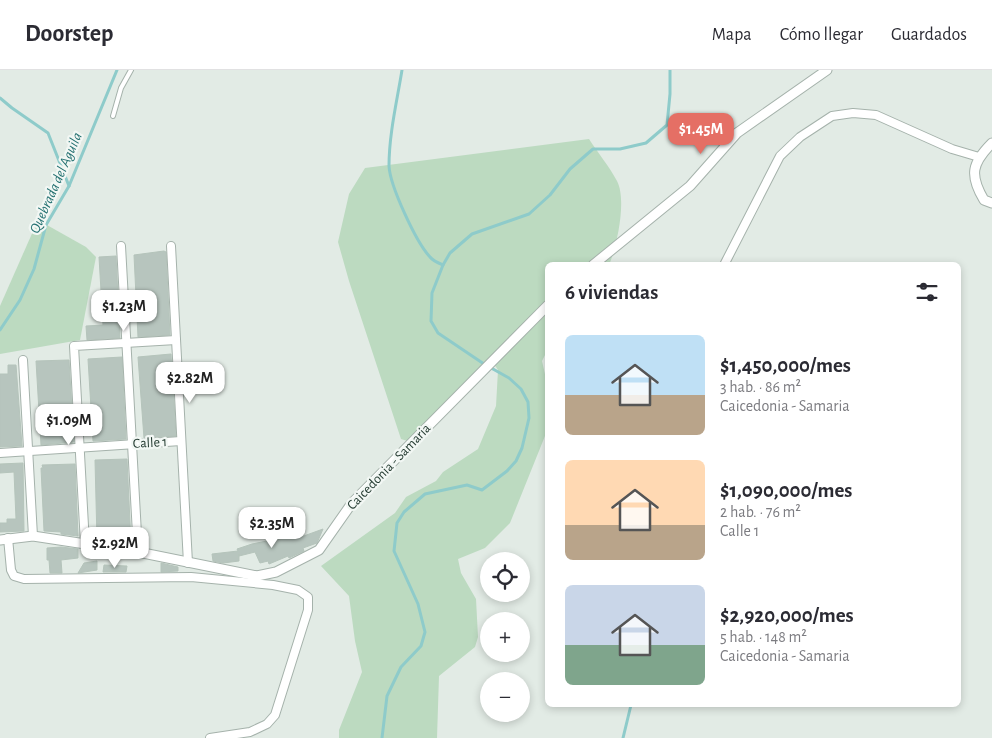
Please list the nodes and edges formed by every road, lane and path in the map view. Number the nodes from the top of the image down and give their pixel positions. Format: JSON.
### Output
{"nodes":[{"id":1,"x":132,"y":70,"type":"edge"},
{"id":2,"x":827,"y":70,"type":"edge"},
{"id":3,"x":113,"y":116,"type":"dead end"},
{"id":4,"x":992,"y":143,"type":"edge"},
{"id":5,"x":979,"y":156,"type":"junction"},
{"id":6,"x":992,"y":203,"type":"edge"},
{"id":7,"x":122,"y":246,"type":"dead end"},
{"id":8,"x":170,"y":246,"type":"dead end"},
{"id":9,"x":597,"y":262,"type":"edge"},
{"id":10,"x":726,"y":262,"type":"edge"},
{"id":11,"x":545,"y":308,"type":"edge"},
{"id":12,"x":176,"y":340,"type":"junction"},
{"id":13,"x":127,"y":343,"type":"junction"},
{"id":14,"x":23,"y":360,"type":"dead end"},
{"id":15,"x":181,"y":441,"type":"junction"},
{"id":16,"x":132,"y":444,"type":"junction"},
{"id":17,"x":80,"y":447,"type":"junction"},
{"id":18,"x":28,"y":451,"type":"junction"},
{"id":19,"x":0,"y":453,"type":"edge"},
{"id":20,"x":33,"y":536,"type":"junction"},
{"id":21,"x":4,"y":539,"type":"edge"},
{"id":22,"x":85,"y":544,"type":"junction"},
{"id":23,"x":138,"y":552,"type":"junction"},
{"id":24,"x":188,"y":562,"type":"junction"},
{"id":25,"x":210,"y":738,"type":"edge"}],
"edges":[{"from":1,"to":3,"type":"lane"},
{"from":2,"to":9,"type":"street"},
{"from":4,"to":5,"type":"street"},
{"from":5,"to":6,"type":"street"},
{"from":5,"to":10,"type":"street"},
{"from":7,"to":13,"type":"street"},
{"from":8,"to":12,"type":"street"},
{"from":11,"to":24,"type":"street","name":"Caicedonia - Samaria"},
{"from":12,"to":13,"type":"street"},
{"from":12,"to":15,"type":"street"},
{"from":13,"to":16,"type":"street"},
{"from":13,"to":17,"type":"street"},
{"from":14,"to":18,"type":"street"},
{"from":15,"to":16,"type":"street","name":"Calle 1"},
{"from":15,"to":24,"type":"street"},
{"from":16,"to":17,"type":"street","name":"Calle 1"},
{"from":16,"to":23,"type":"street"},
{"from":17,"to":18,"type":"street","name":"Calle 1"},
{"from":17,"to":22,"type":"street"},
{"from":18,"to":19,"type":"street","name":"Calle 1"},
{"from":18,"to":20,"type":"street"},
{"from":20,"to":21,"type":"street","name":"Caicedonia - Samaria"},
{"from":20,"to":22,"type":"street","name":"Caicedonia - Samaria"},
{"from":21,"to":25,"type":"street"},
{"from":22,"to":23,"type":"street","name":"Caicedonia - Samaria"},
{"from":23,"to":24,"type":"street","name":"Caicedonia - Samaria"}]}
